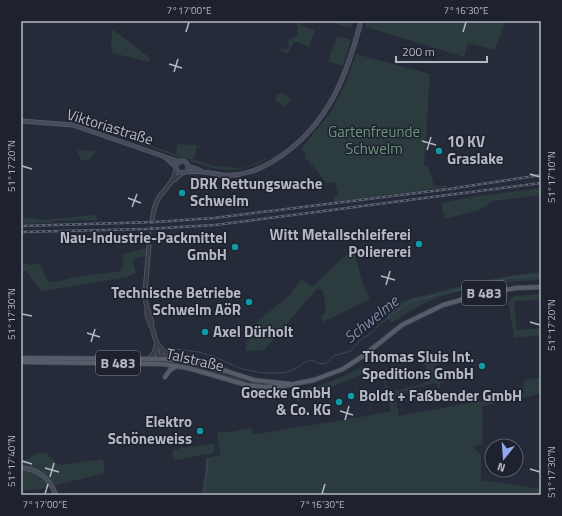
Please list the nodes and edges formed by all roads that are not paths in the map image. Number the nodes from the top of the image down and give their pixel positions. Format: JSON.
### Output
{"nodes":[{"id":1,"x":361,"y":21,"type":"edge"},
{"id":2,"x":21,"y":121,"type":"edge"},
{"id":3,"x":166,"y":158,"type":"junction"},
{"id":4,"x":180,"y":162,"type":"junction"},
{"id":5,"x":188,"y":166,"type":"junction"},
{"id":6,"x":176,"y":168,"type":"junction"},
{"id":7,"x":203,"y":172,"type":"junction"},
{"id":8,"x":184,"y":173,"type":"junction"},
{"id":9,"x":171,"y":182,"type":"junction"},
{"id":10,"x":152,"y":220,"type":"tunnel mouth"},
{"id":11,"x":149,"y":246,"type":"tunnel mouth"},
{"id":12,"x":541,"y":287,"type":"edge"},
{"id":13,"x":157,"y":345,"type":"junction"},
{"id":14,"x":161,"y":348,"type":"junction"},
{"id":15,"x":21,"y":358,"type":"edge"},
{"id":16,"x":150,"y":358,"type":"junction"},
{"id":17,"x":177,"y":360,"type":"junction"},
{"id":18,"x":161,"y":361,"type":"junction"},
{"id":19,"x":21,"y":362,"type":"edge"},
{"id":20,"x":178,"y":366,"type":"junction"},
{"id":21,"x":165,"y":377,"type":"dead end"},
{"id":22,"x":290,"y":384,"type":"junction"},
{"id":23,"x":21,"y":468,"type":"edge"},
{"id":24,"x":56,"y":495,"type":"edge"}],
"edges":[{"from":1,"to":7,"type":"main road"},
{"from":2,"to":3,"type":"main road","name":"Viktoriastraße"},
{"from":3,"to":4,"type":"main road","name":"Viktoriastraße"},
{"from":3,"to":6,"type":"main road","name":"Viktoriastraße"},
{"from":4,"to":5,"type":"main road"},
{"from":4,"to":6,"type":"main road"},
{"from":5,"to":7,"type":"main road"},
{"from":5,"to":8,"type":"main road"},
{"from":6,"to":8,"type":"main road"},
{"from":6,"to":9,"type":"street"},
{"from":7,"to":8,"type":"main road"},
{"from":8,"to":9,"type":"street"},
{"from":9,"to":10,"type":"street"},
{"from":11,"to":13,"type":"street"},
{"from":12,"to":22,"type":"main road","name":"Talstraße","number":"B 483"},
{"from":13,"to":14,"type":"street"},
{"from":13,"to":16,"type":"street"},
{"from":13,"to":18,"type":"street"},
{"from":14,"to":17,"type":"street"},
{"from":14,"to":18,"type":"street"},
{"from":15,"to":16,"type":"main road","name":"Talstraße","number":"B 483"},
{"from":16,"to":18,"type":"main road","name":"Talstraße","number":"B 483"},
{"from":17,"to":18,"type":"main road","name":"Talstraße","number":"B 483"},
{"from":17,"to":22,"type":"main road","name":"Talstraße","number":"B 483"},
{"from":18,"to":19,"type":"main road","name":"Talstraße","number":"B 483"},
{"from":18,"to":20,"type":"main road","name":"Talstraße","number":"B 483"},
{"from":20,"to":21,"type":"main road"},
{"from":20,"to":22,"type":"main road","name":"Talstraße","number":"B 483"},
{"from":23,"to":24,"type":"main road"}]}
